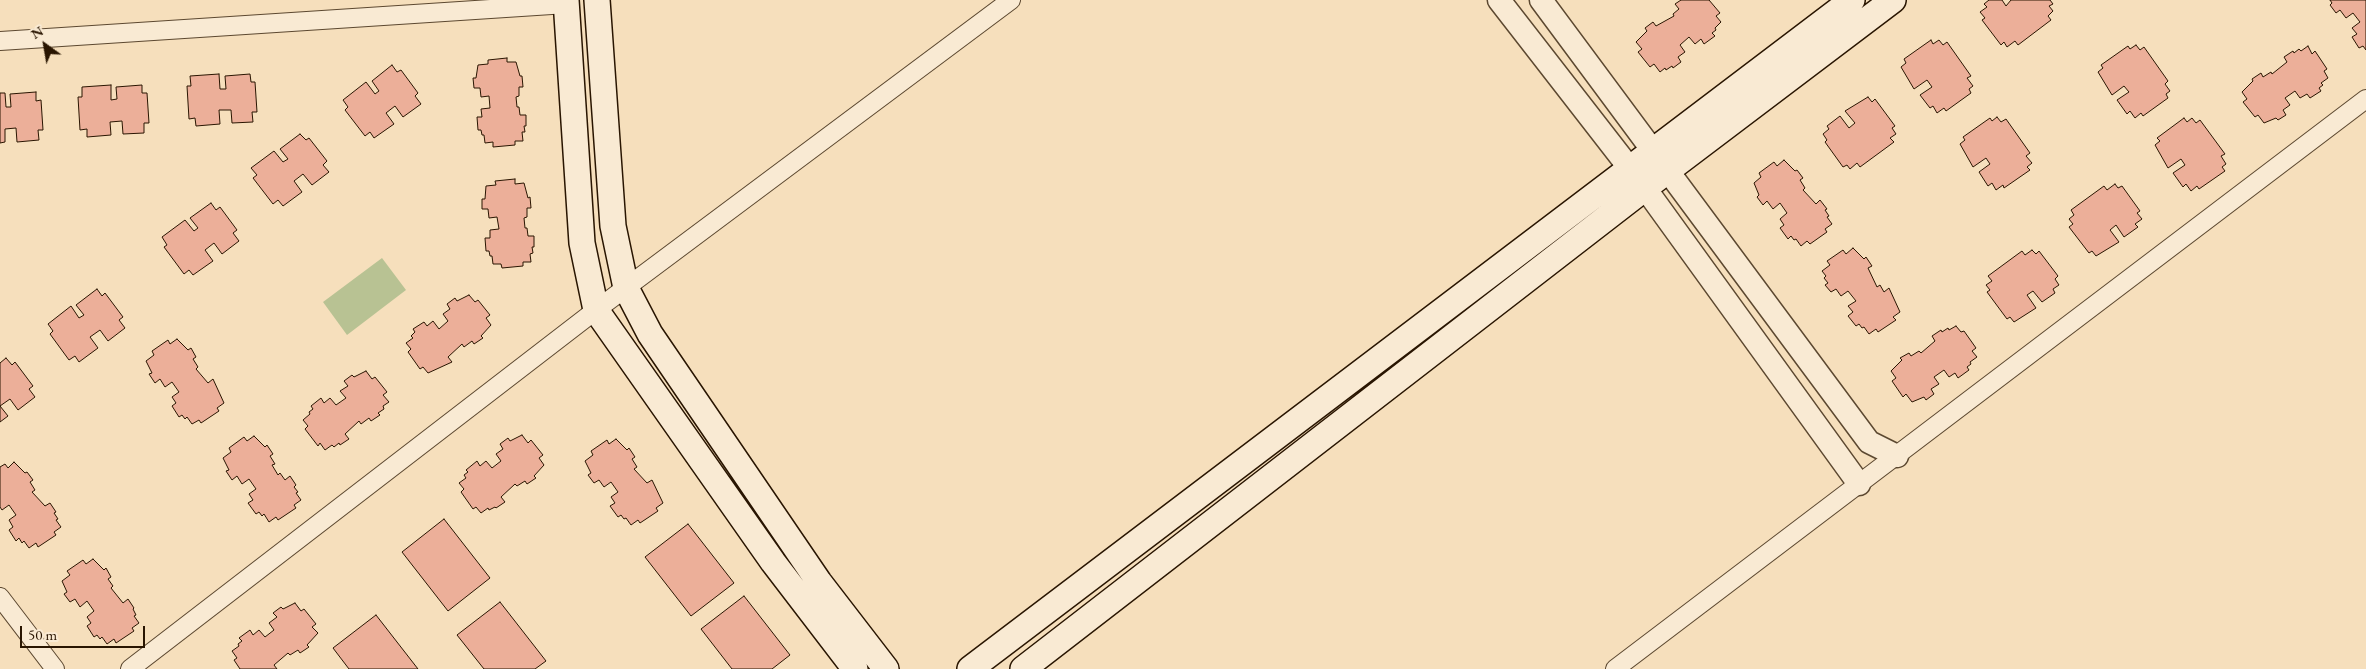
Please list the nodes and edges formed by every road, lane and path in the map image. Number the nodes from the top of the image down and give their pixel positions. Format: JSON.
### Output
{"nodes":[{"id":1,"x":597,"y":0,"type":"edge"},
{"id":2,"x":1011,"y":0,"type":"edge"},
{"id":3,"x":1498,"y":0,"type":"edge"},
{"id":4,"x":1541,"y":0,"type":"edge"},
{"id":5,"x":1852,"y":0,"type":"edge"},
{"id":6,"x":1893,"y":0,"type":"edge"},
{"id":7,"x":566,"y":2,"type":"edge"},
{"id":8,"x":0,"y":41,"type":"edge"},
{"id":9,"x":2366,"y":100,"type":"edge"},
{"id":10,"x":1661,"y":161,"type":"junction"},
{"id":11,"x":1637,"y":179,"type":"junction"},
{"id":12,"x":626,"y":288,"type":"junction"},
{"id":13,"x":596,"y":310,"type":"junction"},
{"id":14,"x":1897,"y":456,"type":"junction"},
{"id":15,"x":1859,"y":484,"type":"junction"},
{"id":16,"x":0,"y":597,"type":"edge"},
{"id":17,"x":55,"y":669,"type":"edge"},
{"id":18,"x":130,"y":669,"type":"edge"},
{"id":19,"x":855,"y":669,"type":"edge"},
{"id":20,"x":886,"y":669,"type":"edge"},
{"id":21,"x":970,"y":669,"type":"edge"},
{"id":22,"x":1023,"y":669,"type":"edge"},
{"id":23,"x":1615,"y":669,"type":"edge"}],
"edges":[{"from":1,"to":12,"type":"main road"},
{"from":2,"to":12,"type":"street"},
{"from":3,"to":11,"type":"street"},
{"from":4,"to":10,"type":"street"},
{"from":5,"to":10,"type":"main road"},
{"from":6,"to":10,"type":"main road"},
{"from":7,"to":8,"type":"street"},
{"from":7,"to":13,"type":"main road"},
{"from":9,"to":14,"type":"street"},
{"from":10,"to":11,"type":"main road"},
{"from":10,"to":14,"type":"street"},
{"from":11,"to":15,"type":"street"},
{"from":11,"to":21,"type":"main road"},
{"from":11,"to":22,"type":"main road"},
{"from":12,"to":13,"type":"street"},
{"from":12,"to":20,"type":"main road"},
{"from":13,"to":18,"type":"street"},
{"from":13,"to":19,"type":"main road"},
{"from":14,"to":15,"type":"street"},
{"from":15,"to":23,"type":"street"},
{"from":16,"to":17,"type":"street"}]}
